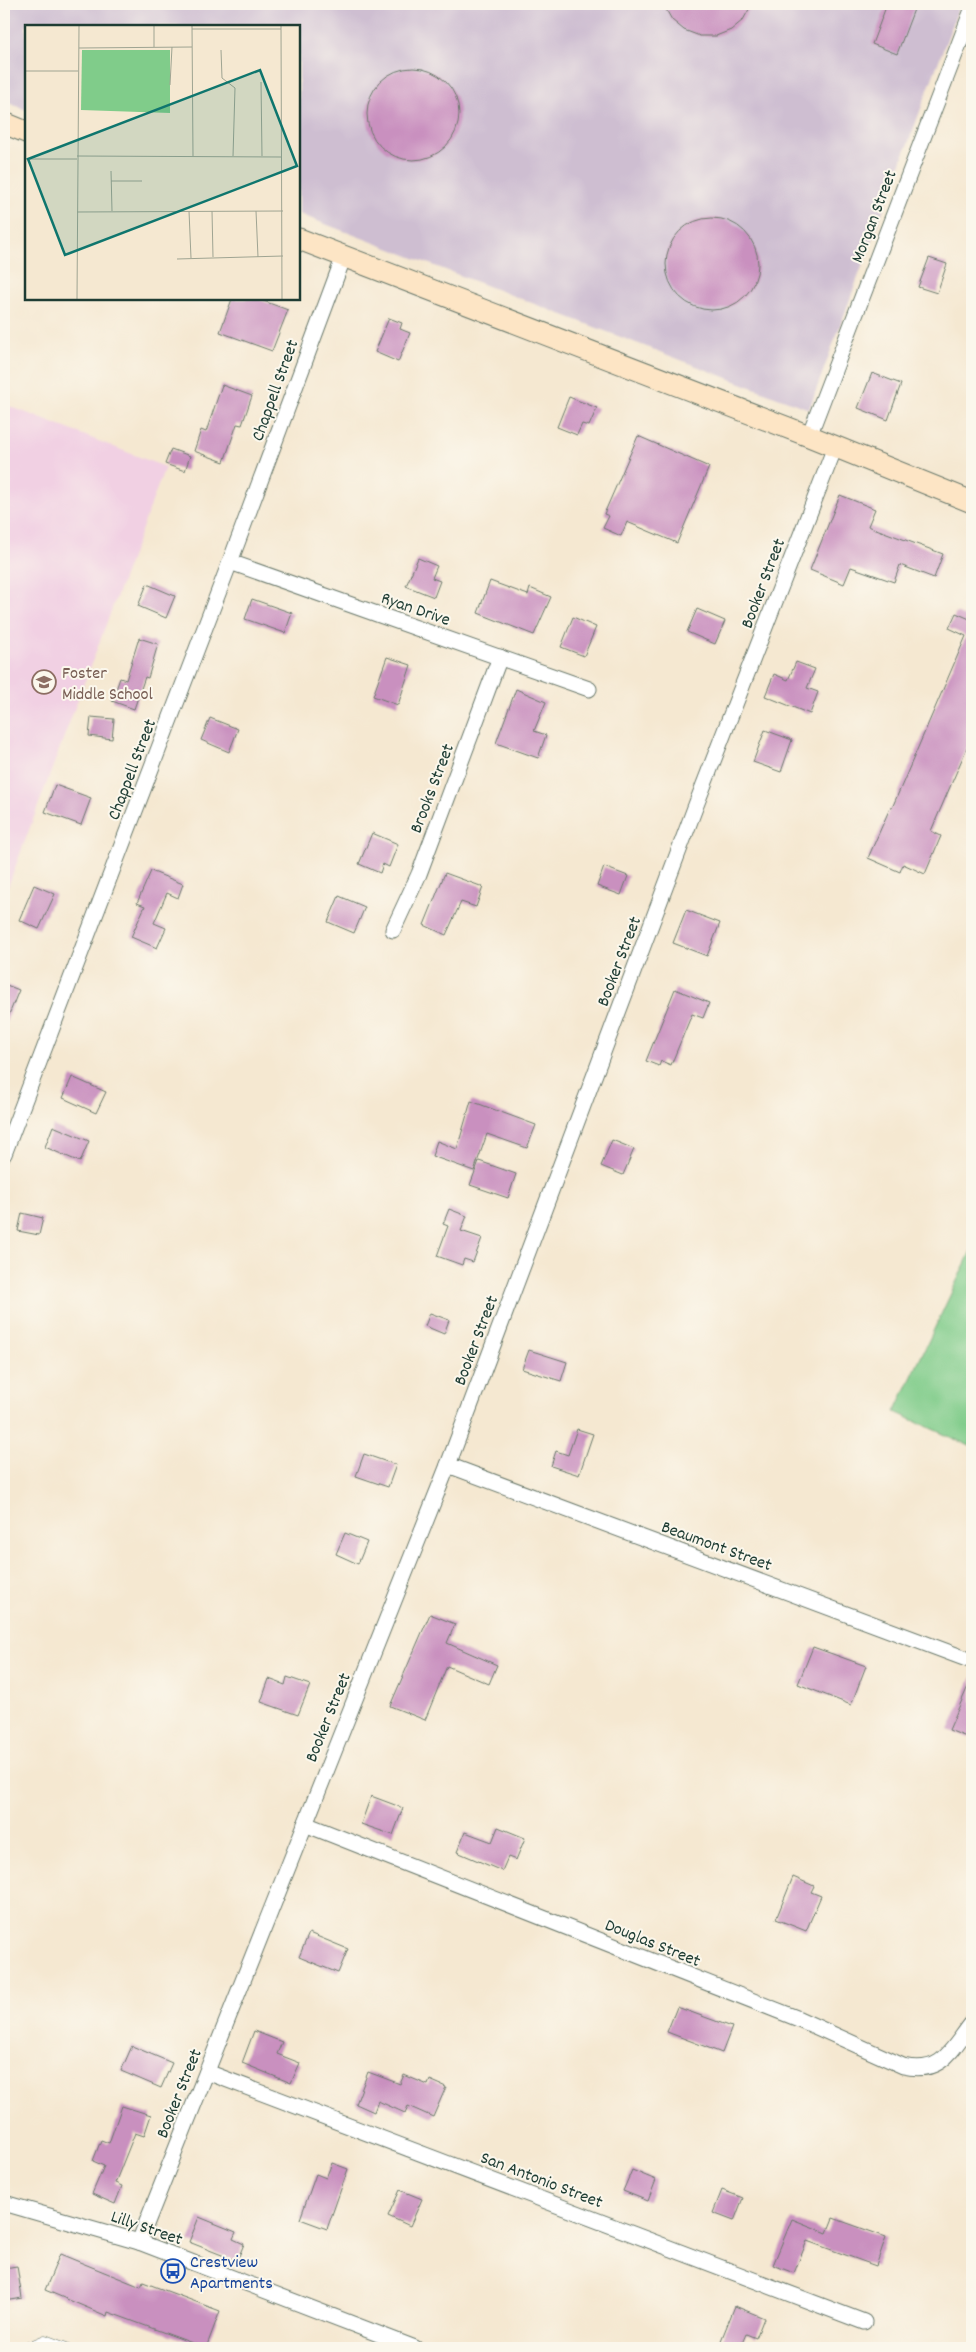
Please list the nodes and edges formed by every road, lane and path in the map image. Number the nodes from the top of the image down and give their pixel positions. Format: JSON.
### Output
{"nodes":[{"id":1,"x":972,"y":10,"type":"edge"},
{"id":2,"x":4,"y":124,"type":"edge"},
{"id":3,"x":25,"y":132,"type":"edge"},
{"id":4,"x":300,"y":239,"type":"edge"},
{"id":5,"x":344,"y":256,"type":"junction"},
{"id":6,"x":809,"y":436,"type":"junction"},
{"id":7,"x":835,"y":447,"type":"junction"},
{"id":8,"x":972,"y":502,"type":"edge"},
{"id":9,"x":230,"y":562,"type":"junction"},
{"id":10,"x":500,"y":658,"type":"junction"},
{"id":11,"x":589,"y":689,"type":"dead end"},
{"id":12,"x":393,"y":930,"type":"dead end"},
{"id":13,"x":4,"y":1154,"type":"edge"},
{"id":14,"x":448,"y":1465,"type":"junction"},
{"id":15,"x":972,"y":1661,"type":"edge"},
{"id":16,"x":305,"y":1824,"type":"junction"},
{"id":17,"x":972,"y":2023,"type":"edge"},
{"id":18,"x":207,"y":2072,"type":"junction"},
{"id":19,"x":4,"y":2203,"type":"edge"},
{"id":20,"x":138,"y":2242,"type":"junction"},
{"id":21,"x":864,"y":2322,"type":"dead end"},
{"id":22,"x":24,"y":2348,"type":"edge"},
{"id":23,"x":69,"y":2348,"type":"edge"},
{"id":24,"x":415,"y":2348,"type":"edge"}],
"edges":[{"from":1,"to":6,"type":"street","name":"Morgan Street"},
{"from":2,"to":3,"type":"street"},
{"from":4,"to":5,"type":"street"},
{"from":5,"to":6,"type":"street"},
{"from":5,"to":9,"type":"street","name":"Chappell Street"},
{"from":6,"to":7,"type":"street"},
{"from":7,"to":8,"type":"street"},
{"from":7,"to":14,"type":"street","name":"Booker Street"},
{"from":9,"to":10,"type":"street","name":"Ryan Drive"},
{"from":9,"to":13,"type":"street","name":"Chappell Street"},
{"from":10,"to":11,"type":"street","name":"Ryan Drive"},
{"from":10,"to":12,"type":"street","name":"Brooks Street"},
{"from":14,"to":15,"type":"street","name":"Beaumont Street"},
{"from":14,"to":16,"type":"street","name":"Booker Street"},
{"from":16,"to":17,"type":"street","name":"Douglas Street"},
{"from":16,"to":18,"type":"street","name":"Booker Street"},
{"from":18,"to":20,"type":"street","name":"Booker Street"},
{"from":18,"to":21,"type":"street","name":"San Antonio Street"},
{"from":19,"to":20,"type":"street","name":"Lilly Street"},
{"from":20,"to":24,"type":"street","name":"Lilly Street"},
{"from":22,"to":23,"type":"lane"}]}
